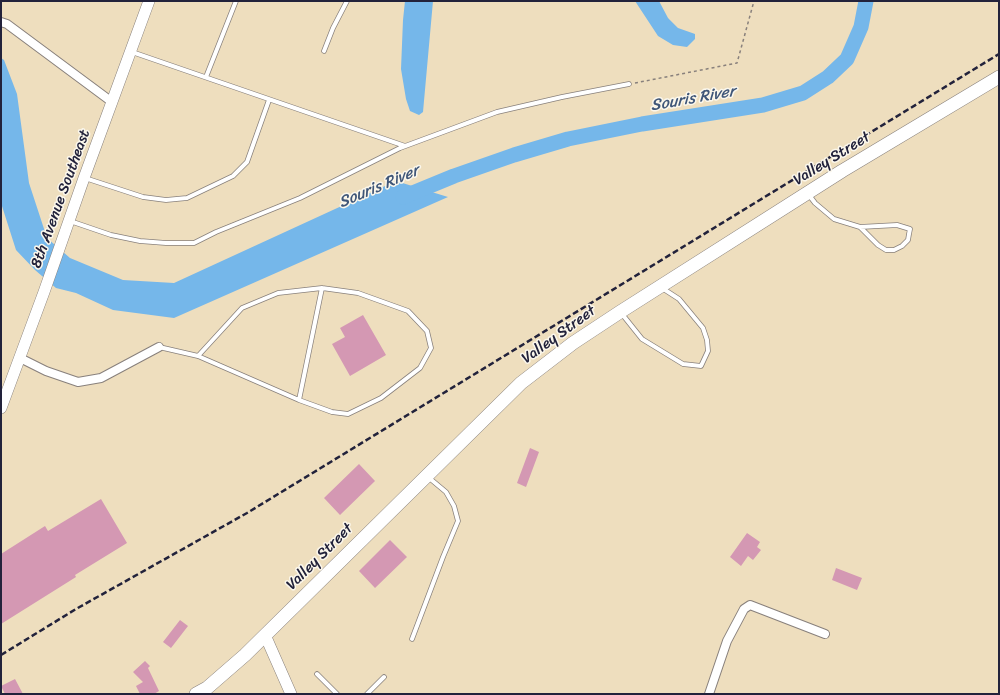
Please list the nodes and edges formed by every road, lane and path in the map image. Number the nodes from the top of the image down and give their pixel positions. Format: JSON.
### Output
{"nodes":[{"id":1,"x":150,"y":1,"type":"edge"},
{"id":2,"x":236,"y":1,"type":"edge"},
{"id":3,"x":347,"y":1,"type":"edge"},
{"id":4,"x":754,"y":1,"type":"edge"},
{"id":5,"x":1,"y":22,"type":"edge"},
{"id":6,"x":324,"y":51,"type":"dead end"},
{"id":7,"x":131,"y":52,"type":"junction"},
{"id":8,"x":206,"y":77,"type":"junction"},
{"id":9,"x":999,"y":77,"type":"edge"},
{"id":10,"x":629,"y":84,"type":"joint"},
{"id":11,"x":269,"y":100,"type":"junction"},
{"id":12,"x":112,"y":102,"type":"junction"},
{"id":13,"x":406,"y":146,"type":"junction"},
{"id":14,"x":84,"y":178,"type":"junction"},
{"id":15,"x":808,"y":193,"type":"junction"},
{"id":16,"x":69,"y":221,"type":"junction"},
{"id":17,"x":860,"y":227,"type":"junction"},
{"id":18,"x":660,"y":287,"type":"junction"},
{"id":19,"x":322,"y":288,"type":"junction"},
{"id":20,"x":620,"y":312,"type":"junction"},
{"id":21,"x":159,"y":347,"type":"joint"},
{"id":22,"x":198,"y":356,"type":"junction"},
{"id":23,"x":20,"y":358,"type":"junction"},
{"id":24,"x":299,"y":400,"type":"junction"},
{"id":25,"x":1,"y":408,"type":"edge"},
{"id":26,"x":426,"y":475,"type":"junction"},
{"id":27,"x":825,"y":634,"type":"dead end"},
{"id":28,"x":266,"y":635,"type":"junction"},
{"id":29,"x":412,"y":639,"type":"dead end"},
{"id":30,"x":317,"y":674,"type":"dead end"},
{"id":31,"x":384,"y":677,"type":"dead end"},
{"id":32,"x":196,"y":694,"type":"edge"},
{"id":33,"x":291,"y":694,"type":"edge"},
{"id":34,"x":337,"y":694,"type":"edge"},
{"id":35,"x":367,"y":694,"type":"edge"},
{"id":36,"x":709,"y":694,"type":"edge"}],
"edges":[{"from":1,"to":7,"type":"street","name":"8th Avenue Southeast"},
{"from":2,"to":8,"type":"lane"},
{"from":3,"to":6,"type":"lane"},
{"from":4,"to":10,"type":"path"},
{"from":5,"to":12,"type":"street"},
{"from":7,"to":8,"type":"lane"},
{"from":7,"to":12,"type":"street","name":"8th Avenue Southeast"},
{"from":8,"to":11,"type":"lane"},
{"from":9,"to":15,"type":"main road","name":"Valley Street"},
{"from":10,"to":13,"type":"lane"},
{"from":11,"to":13,"type":"lane"},
{"from":11,"to":14,"type":"lane"},
{"from":12,"to":14,"type":"street","name":"8th Avenue Southeast"},
{"from":13,"to":16,"type":"lane"},
{"from":14,"to":16,"type":"street","name":"8th Avenue Southeast"},
{"from":15,"to":17,"type":"lane"},
{"from":15,"to":18,"type":"main road","name":"Valley Street"},
{"from":16,"to":23,"type":"street","name":"8th Avenue Southeast"},
{"from":17,"to":17,"type":"lane"},
{"from":18,"to":20,"type":"main road","name":"Valley Street"},
{"from":18,"to":20,"type":"lane"},
{"from":19,"to":22,"type":"lane"},
{"from":19,"to":24,"type":"lane"},
{"from":19,"to":24,"type":"lane"},
{"from":20,"to":26,"type":"main road","name":"Valley Street"},
{"from":21,"to":22,"type":"lane"},
{"from":21,"to":23,"type":"street"},
{"from":22,"to":24,"type":"lane"},
{"from":23,"to":25,"type":"street","name":"8th Avenue Southeast"},
{"from":26,"to":28,"type":"main road","name":"Valley Street"},
{"from":26,"to":29,"type":"lane"},
{"from":27,"to":36,"type":"street"},
{"from":28,"to":32,"type":"main road","name":"Valley Street"},
{"from":28,"to":33,"type":"street"},
{"from":30,"to":34,"type":"lane"},
{"from":31,"to":35,"type":"lane"}]}
